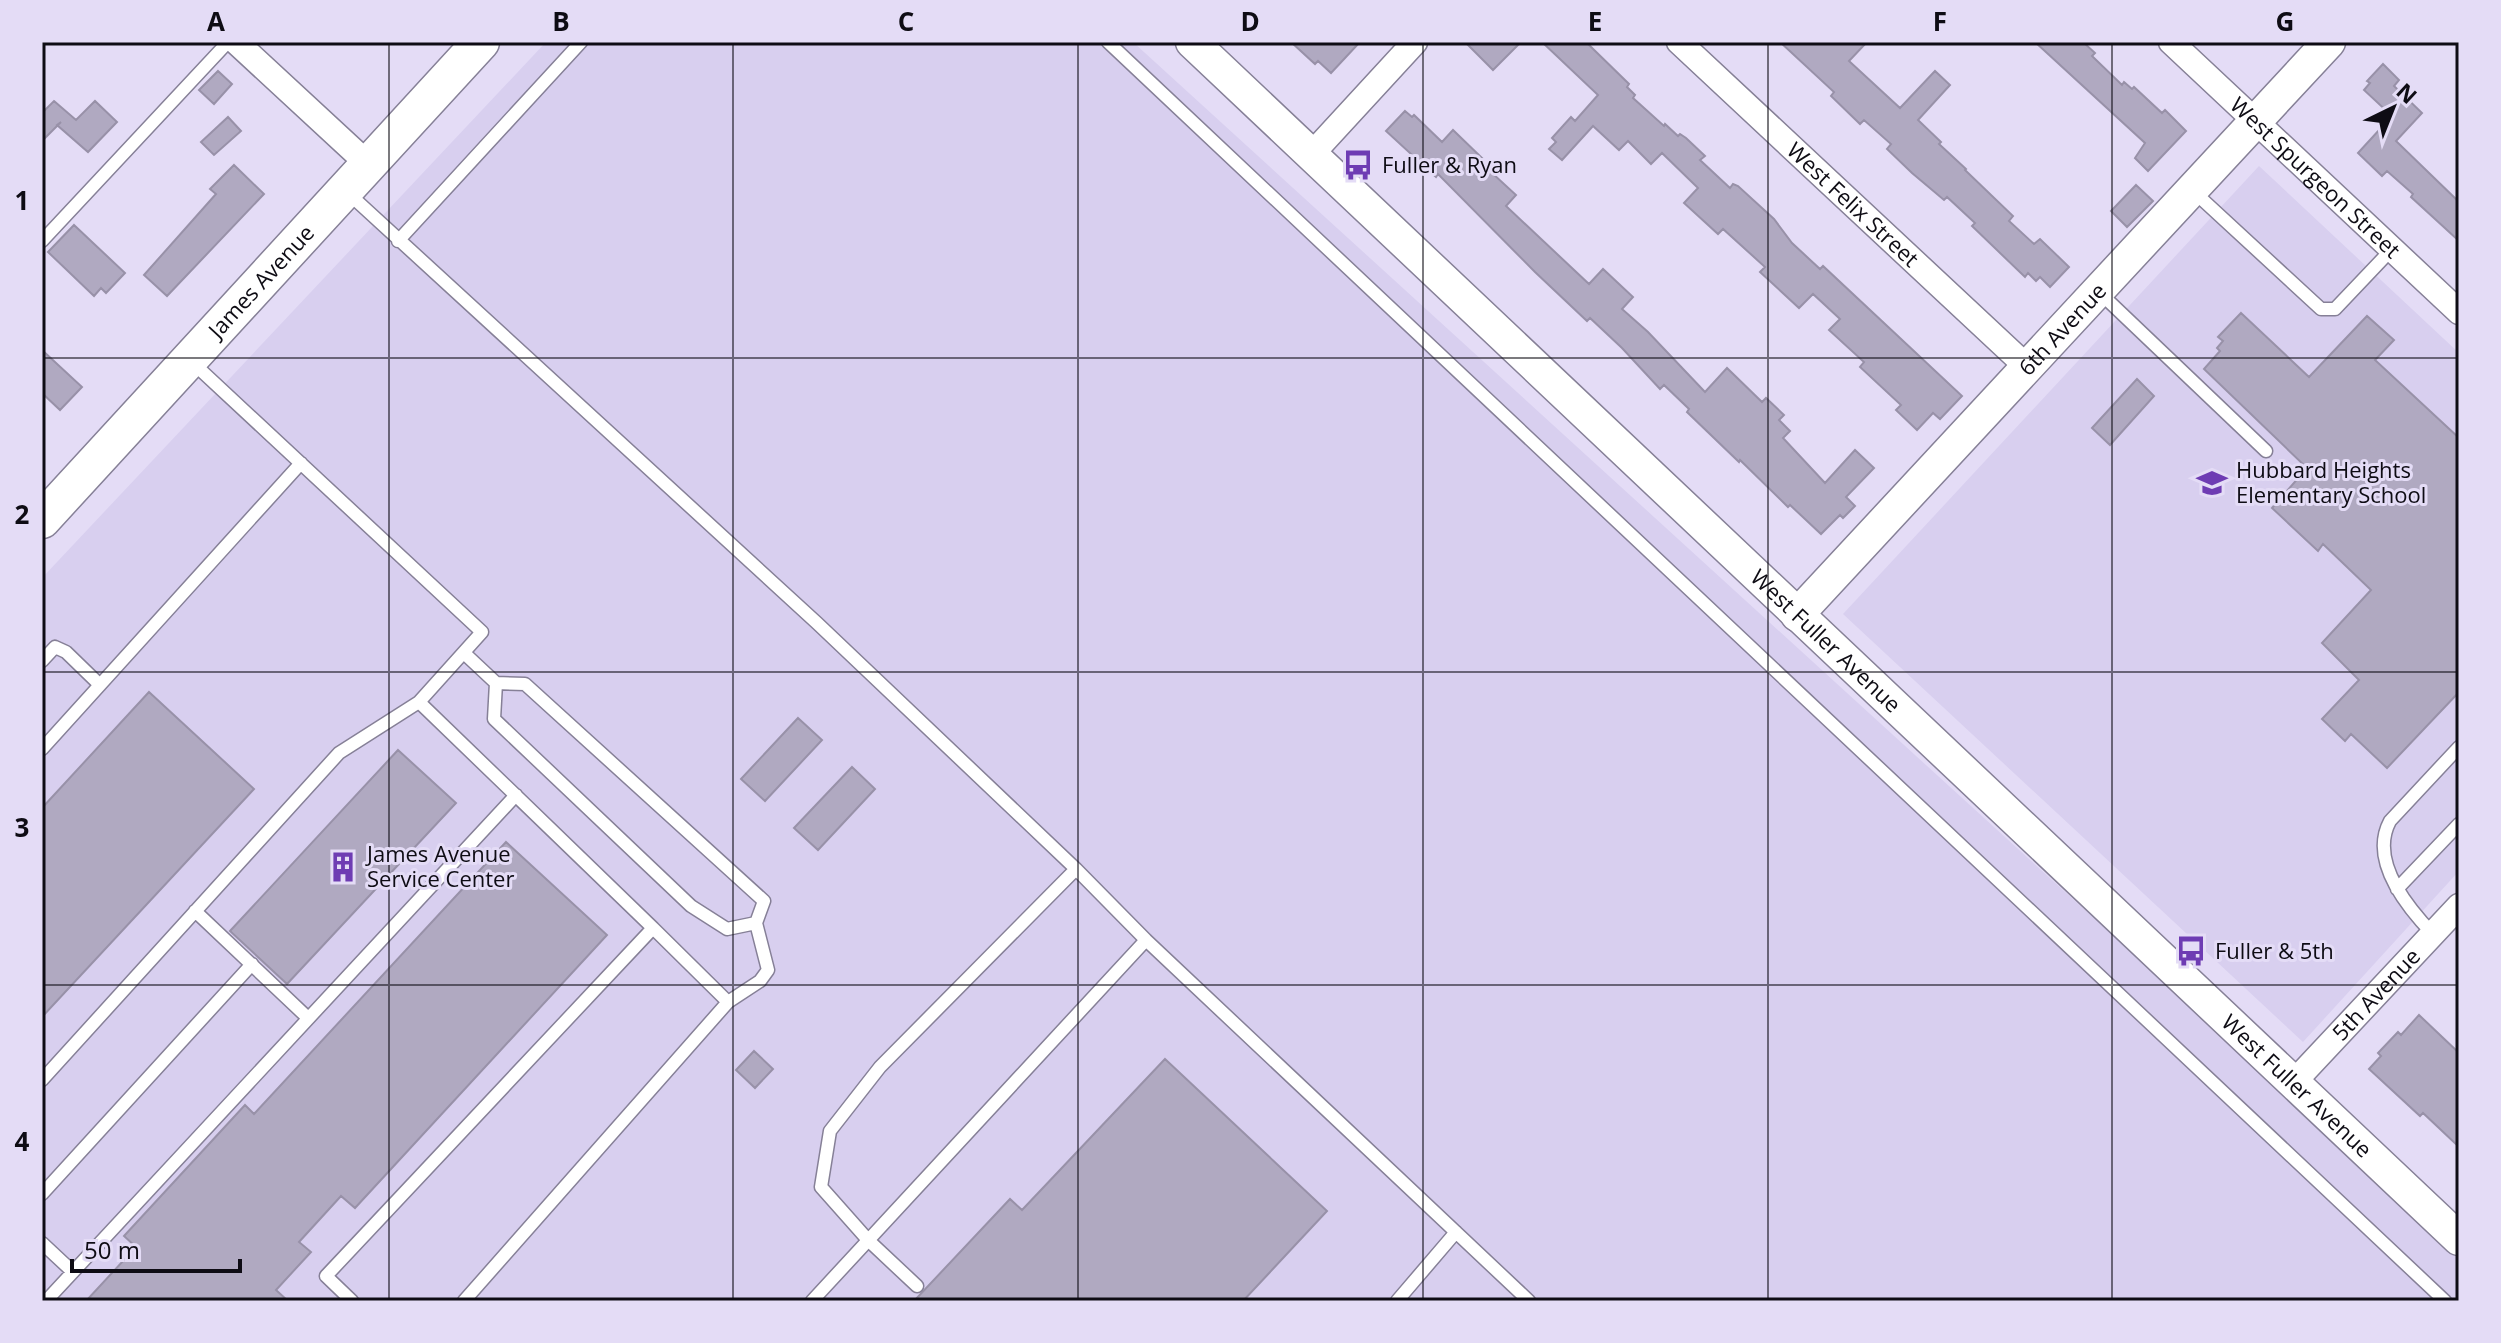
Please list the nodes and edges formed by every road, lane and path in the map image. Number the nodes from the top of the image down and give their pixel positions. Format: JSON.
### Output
{"nodes":[{"id":1,"x":228,"y":42,"type":"edge"},
{"id":2,"x":236,"y":42,"type":"edge"},
{"id":3,"x":481,"y":42,"type":"edge"},
{"id":4,"x":581,"y":42,"type":"edge"},
{"id":5,"x":1108,"y":42,"type":"edge"},
{"id":6,"x":1192,"y":42,"type":"edge"},
{"id":7,"x":1415,"y":42,"type":"edge"},
{"id":8,"x":1679,"y":42,"type":"edge"},
{"id":9,"x":2171,"y":42,"type":"edge"},
{"id":10,"x":2329,"y":42,"type":"edge"},
{"id":11,"x":2255,"y":121,"type":"junction"},
{"id":12,"x":1311,"y":155,"type":"junction"},
{"id":13,"x":369,"y":165,"type":"junction"},
{"id":14,"x":2192,"y":190,"type":"junction"},
{"id":15,"x":345,"y":191,"type":"junction"},
{"id":16,"x":42,"y":241,"type":"edge"},
{"id":17,"x":398,"y":241,"type":"junction"},
{"id":18,"x":2392,"y":249,"type":"junction"},
{"id":19,"x":2098,"y":291,"type":"junction"},
{"id":20,"x":2459,"y":312,"type":"edge"},
{"id":21,"x":190,"y":360,"type":"junction"},
{"id":22,"x":2027,"y":367,"type":"junction"},
{"id":23,"x":2266,"y":451,"type":"dead end"},
{"id":24,"x":301,"y":463,"type":"junction"},
{"id":25,"x":42,"y":520,"type":"edge"},
{"id":26,"x":1797,"y":615,"type":"junction"},
{"id":27,"x":464,"y":653,"type":"junction"},
{"id":28,"x":42,"y":661,"type":"edge"},
{"id":29,"x":496,"y":683,"type":"junction"},
{"id":30,"x":100,"y":685,"type":"junction"},
{"id":31,"x":419,"y":702,"type":"junction"},
{"id":32,"x":2459,"y":747,"type":"edge"},
{"id":33,"x":42,"y":749,"type":"edge"},
{"id":34,"x":516,"y":795,"type":"junction"},
{"id":35,"x":2459,"y":824,"type":"edge"},
{"id":36,"x":1076,"y":869,"type":"junction"},
{"id":37,"x":2397,"y":889,"type":"junction"},
{"id":38,"x":2459,"y":906,"type":"edge"},
{"id":39,"x":195,"y":911,"type":"junction"},
{"id":40,"x":756,"y":923,"type":"junction"},
{"id":41,"x":653,"y":928,"type":"junction"},
{"id":42,"x":2433,"y":934,"type":"junction"},
{"id":43,"x":1146,"y":940,"type":"junction"},
{"id":44,"x":252,"y":964,"type":"junction"},
{"id":45,"x":728,"y":1002,"type":"junction"},
{"id":46,"x":308,"y":1018,"type":"junction"},
{"id":47,"x":42,"y":1080,"type":"edge"},
{"id":48,"x":2294,"y":1082,"type":"junction"},
{"id":49,"x":42,"y":1194,"type":"edge"},
{"id":50,"x":1456,"y":1232,"type":"junction"},
{"id":51,"x":2459,"y":1239,"type":"edge"},
{"id":52,"x":868,"y":1240,"type":"junction"},
{"id":53,"x":42,"y":1243,"type":"edge"},
{"id":54,"x":73,"y":1272,"type":"junction"},
{"id":55,"x":917,"y":1286,"type":"dead end"},
{"id":56,"x":46,"y":1301,"type":"edge"},
{"id":57,"x":352,"y":1301,"type":"edge"},
{"id":58,"x":464,"y":1301,"type":"edge"},
{"id":59,"x":812,"y":1301,"type":"edge"},
{"id":60,"x":1397,"y":1301,"type":"edge"},
{"id":61,"x":1529,"y":1301,"type":"edge"},
{"id":62,"x":2445,"y":1301,"type":"edge"}],
"edges":[{"from":1,"to":16,"type":"lane"},
{"from":2,"to":13,"type":"street"},
{"from":3,"to":13,"type":"main road","name":"James Avenue"},
{"from":4,"to":17,"type":"lane"},
{"from":5,"to":62,"type":"lane"},
{"from":6,"to":12,"type":"street","name":"West Fuller Avenue"},
{"from":7,"to":12,"type":"street"},
{"from":8,"to":22,"type":"street","name":"West Felix Street"},
{"from":9,"to":11,"type":"street","name":"West Spurgeon Street"},
{"from":10,"to":11,"type":"street","name":"6th Avenue"},
{"from":11,"to":14,"type":"street","name":"6th Avenue"},
{"from":11,"to":18,"type":"street","name":"West Spurgeon Street"},
{"from":12,"to":26,"type":"street","name":"West Fuller Avenue"},
{"from":13,"to":15,"type":"main road","name":"James Avenue"},
{"from":14,"to":18,"type":"lane"},
{"from":14,"to":19,"type":"street","name":"6th Avenue"},
{"from":15,"to":17,"type":"lane"},
{"from":15,"to":21,"type":"main road","name":"James Avenue"},
{"from":17,"to":36,"type":"lane"},
{"from":18,"to":20,"type":"street","name":"West Spurgeon Street"},
{"from":19,"to":22,"type":"street","name":"6th Avenue"},
{"from":19,"to":23,"type":"lane"},
{"from":21,"to":24,"type":"lane"},
{"from":21,"to":25,"type":"main road","name":"James Avenue"},
{"from":22,"to":26,"type":"street","name":"6th Avenue"},
{"from":24,"to":27,"type":"lane"},
{"from":24,"to":30,"type":"lane"},
{"from":26,"to":48,"type":"street","name":"West Fuller Avenue"},
{"from":27,"to":29,"type":"lane"},
{"from":27,"to":31,"type":"lane"},
{"from":28,"to":30,"type":"lane"},
{"from":29,"to":40,"type":"lane"},
{"from":29,"to":40,"type":"lane"},
{"from":30,"to":33,"type":"lane"},
{"from":31,"to":34,"type":"lane"},
{"from":31,"to":39,"type":"lane"},
{"from":32,"to":37,"type":"lane"},
{"from":34,"to":41,"type":"lane"},
{"from":34,"to":46,"type":"lane"},
{"from":35,"to":37,"type":"lane"},
{"from":36,"to":43,"type":"lane"},
{"from":36,"to":52,"type":"lane"},
{"from":37,"to":42,"type":"lane"},
{"from":38,"to":42,"type":"street","name":"5th Avenue"},
{"from":39,"to":44,"type":"lane"},
{"from":39,"to":47,"type":"lane"},
{"from":40,"to":45,"type":"lane"},
{"from":41,"to":45,"type":"lane"},
{"from":41,"to":57,"type":"lane"},
{"from":42,"to":48,"type":"street","name":"5th Avenue"},
{"from":43,"to":50,"type":"lane"},
{"from":43,"to":52,"type":"lane"},
{"from":44,"to":46,"type":"lane"},
{"from":44,"to":49,"type":"lane"},
{"from":45,"to":58,"type":"lane"},
{"from":46,"to":54,"type":"lane"},
{"from":48,"to":51,"type":"street","name":"West Fuller Avenue"},
{"from":50,"to":60,"type":"lane"},
{"from":50,"to":61,"type":"lane"},
{"from":52,"to":55,"type":"lane"},
{"from":52,"to":59,"type":"lane"},
{"from":53,"to":54,"type":"lane"},
{"from":54,"to":56,"type":"lane"}]}
